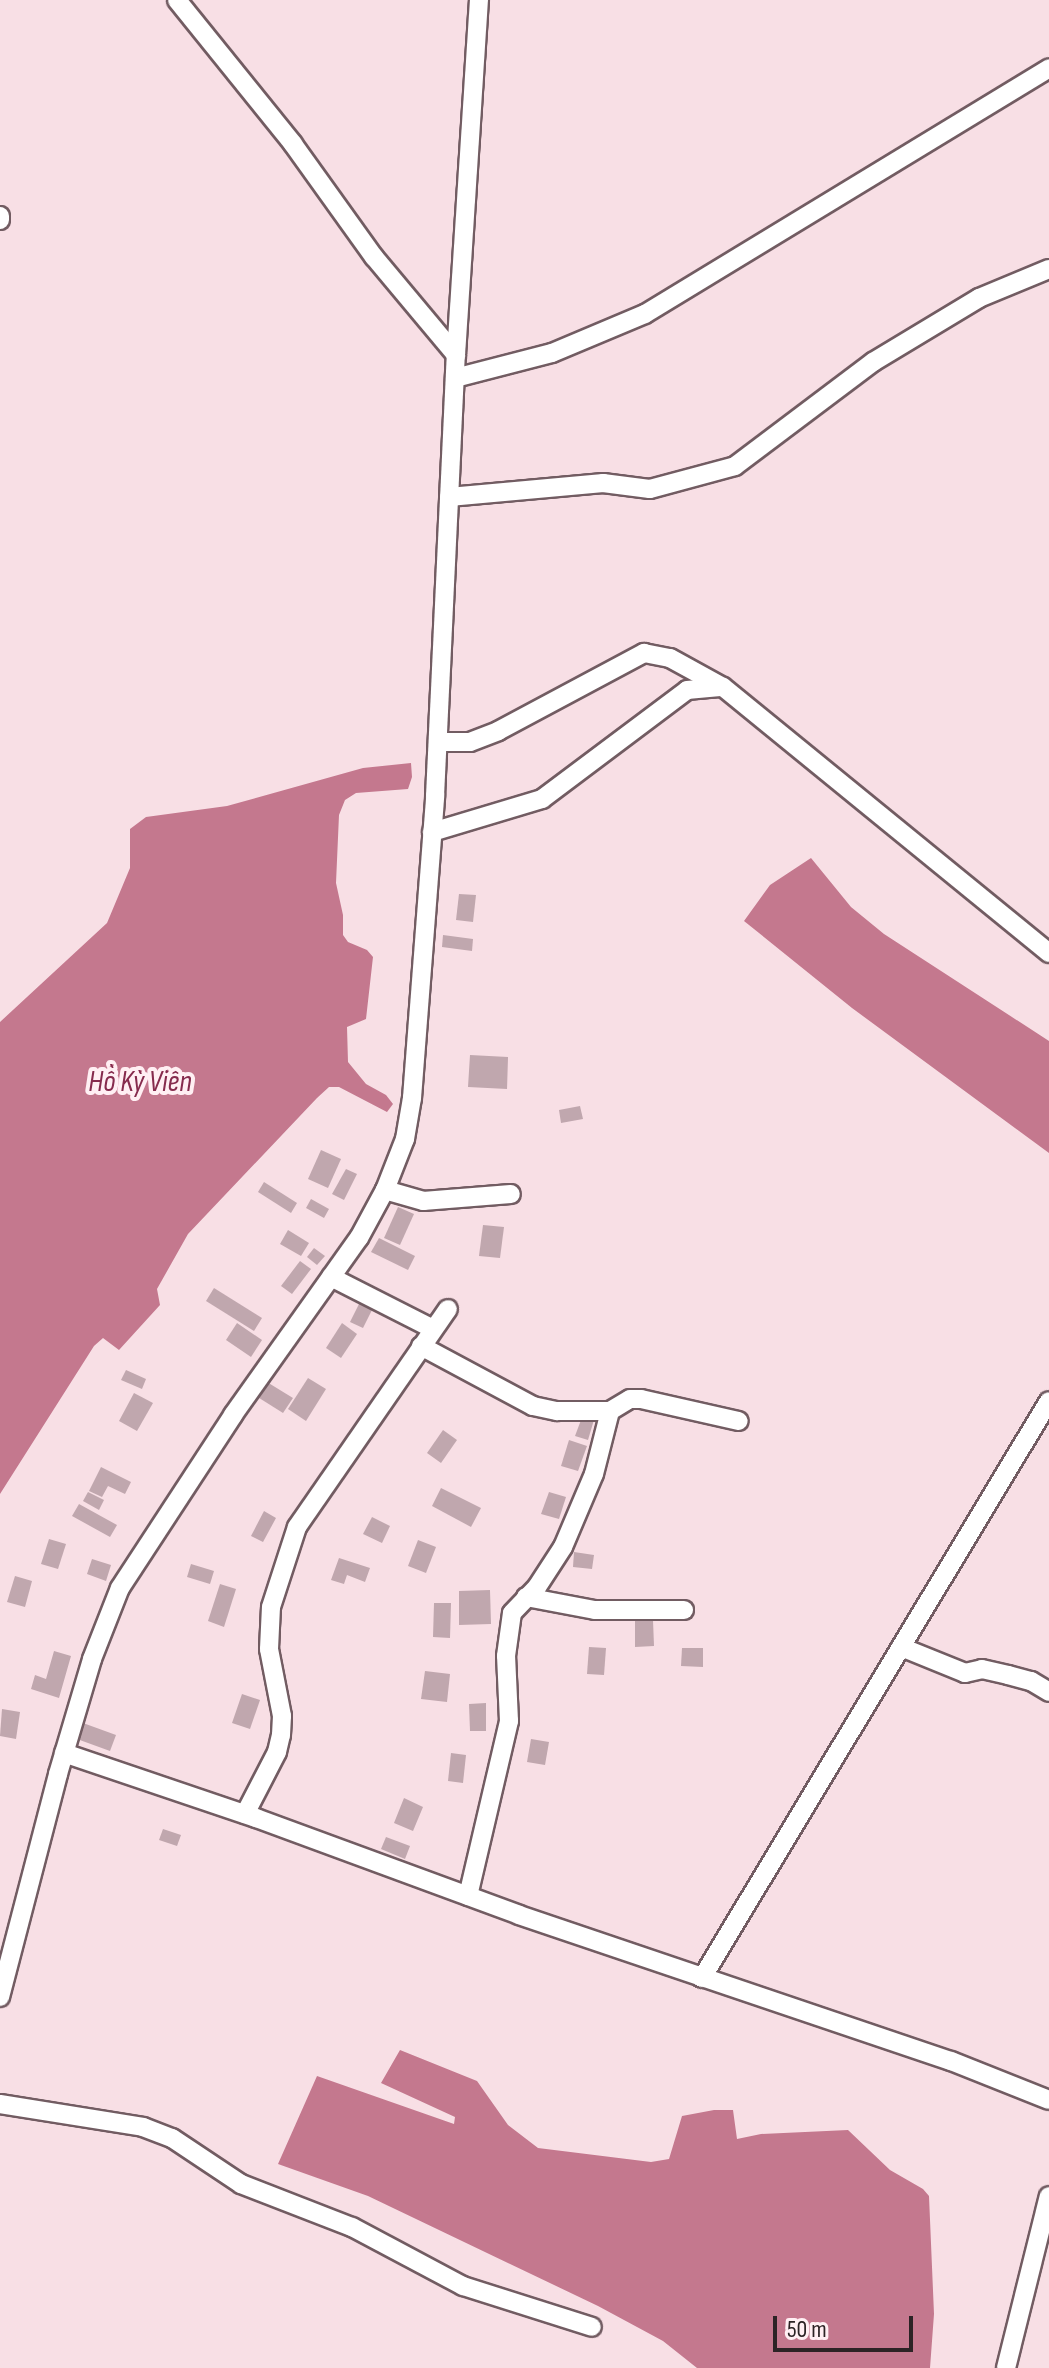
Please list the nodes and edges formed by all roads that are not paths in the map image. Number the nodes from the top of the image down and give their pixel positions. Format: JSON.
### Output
{"nodes":[{"id":1,"x":177,"y":0,"type":"edge"},
{"id":2,"x":479,"y":0,"type":"edge"},
{"id":3,"x":1049,"y":68,"type":"edge"},
{"id":4,"x":1049,"y":269,"type":"edge"},
{"id":5,"x":456,"y":355,"type":"junction"},
{"id":6,"x":455,"y":378,"type":"junction"},
{"id":7,"x":449,"y":497,"type":"junction"},
{"id":8,"x":723,"y":687,"type":"junction"},
{"id":9,"x":438,"y":742,"type":"junction"},
{"id":10,"x":432,"y":832,"type":"junction"},
{"id":11,"x":1049,"y":953,"type":"edge"},
{"id":12,"x":385,"y":1190,"type":"junction"},
{"id":13,"x":511,"y":1194,"type":"dead end"},
{"id":14,"x":331,"y":1277,"type":"junction"},
{"id":15,"x":448,"y":1309,"type":"dead end"},
{"id":16,"x":433,"y":1329,"type":"junction"},
{"id":17,"x":421,"y":1346,"type":"junction"},
{"id":18,"x":1049,"y":1401,"type":"edge"},
{"id":19,"x":610,"y":1411,"type":"junction"},
{"id":20,"x":739,"y":1421,"type":"dead end"},
{"id":21,"x":526,"y":1597,"type":"junction"},
{"id":22,"x":684,"y":1610,"type":"dead end"},
{"id":23,"x":901,"y":1647,"type":"junction"},
{"id":24,"x":1049,"y":1692,"type":"edge"},
{"id":25,"x":64,"y":1753,"type":"junction"},
{"id":26,"x":245,"y":1814,"type":"junction"},
{"id":27,"x":468,"y":1896,"type":"junction"},
{"id":28,"x":702,"y":1978,"type":"junction"},
{"id":29,"x":0,"y":1997,"type":"edge"},
{"id":30,"x":1049,"y":2100,"type":"edge"},
{"id":31,"x":0,"y":2104,"type":"edge"},
{"id":32,"x":1049,"y":2196,"type":"edge"},
{"id":33,"x":592,"y":2327,"type":"dead end"},
{"id":34,"x":1006,"y":2368,"type":"edge"}],
"edges":[{"from":1,"to":5,"type":"street"},
{"from":2,"to":5,"type":"street"},
{"from":3,"to":6,"type":"street"},
{"from":4,"to":7,"type":"street"},
{"from":5,"to":6,"type":"street"},
{"from":6,"to":7,"type":"street"},
{"from":7,"to":9,"type":"street"},
{"from":8,"to":9,"type":"street"},
{"from":8,"to":10,"type":"street"},
{"from":8,"to":11,"type":"street"},
{"from":9,"to":10,"type":"street"},
{"from":10,"to":12,"type":"street"},
{"from":12,"to":13,"type":"street"},
{"from":12,"to":14,"type":"street"},
{"from":14,"to":16,"type":"street"},
{"from":14,"to":25,"type":"street"},
{"from":15,"to":16,"type":"street"},
{"from":16,"to":17,"type":"street"},
{"from":17,"to":19,"type":"street"},
{"from":17,"to":26,"type":"street"},
{"from":18,"to":23,"type":"street"},
{"from":19,"to":20,"type":"street"},
{"from":19,"to":21,"type":"street"},
{"from":21,"to":22,"type":"street"},
{"from":21,"to":27,"type":"street"},
{"from":23,"to":24,"type":"street"},
{"from":23,"to":28,"type":"street"},
{"from":25,"to":26,"type":"street"},
{"from":25,"to":29,"type":"street"},
{"from":26,"to":27,"type":"street"},
{"from":27,"to":28,"type":"street"},
{"from":28,"to":30,"type":"street"},
{"from":31,"to":33,"type":"street"},
{"from":32,"to":34,"type":"street"}]}
